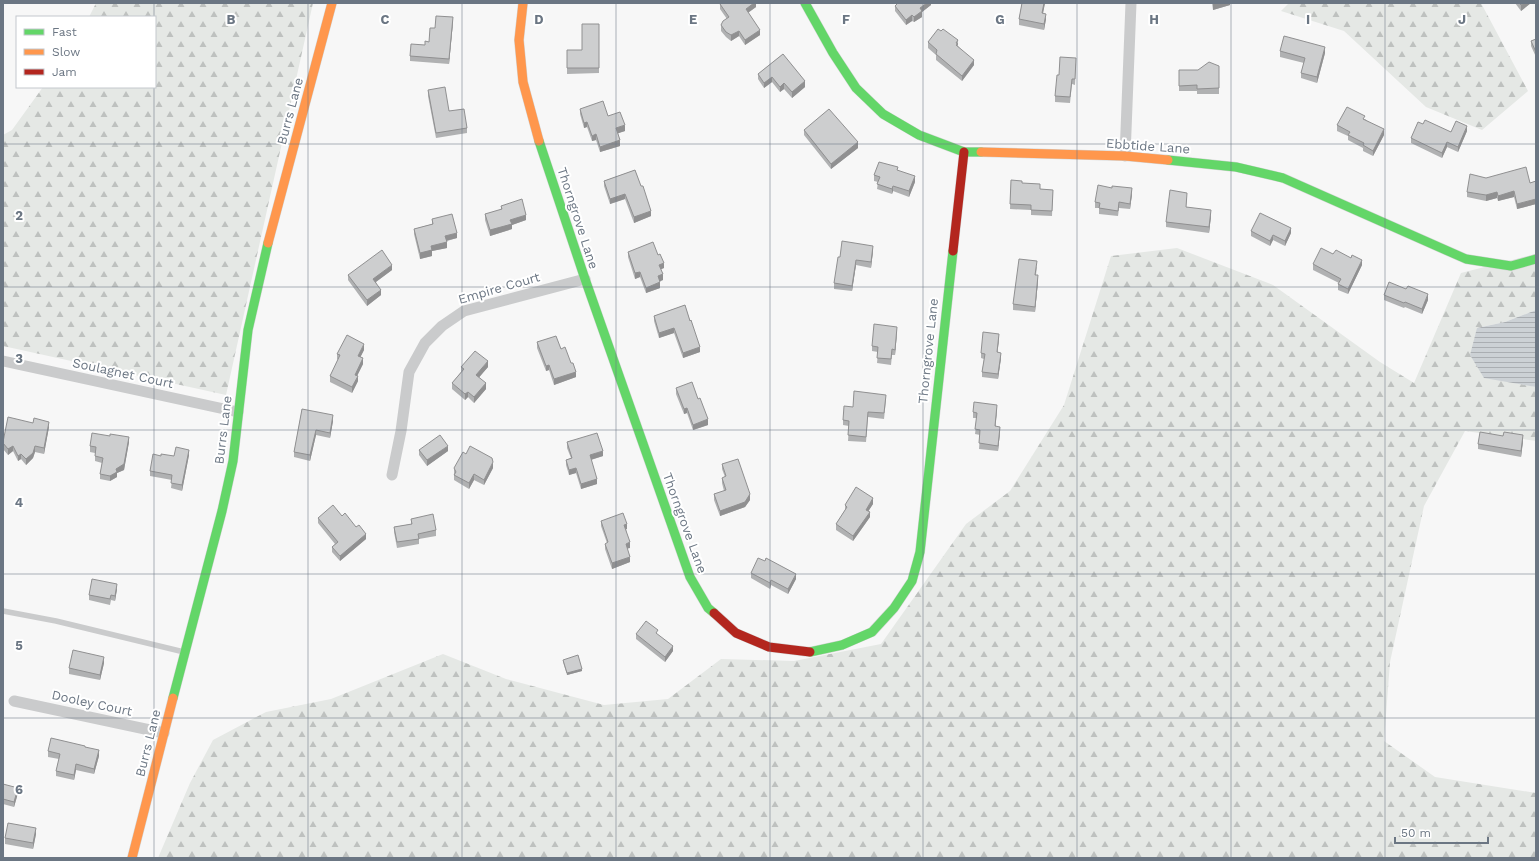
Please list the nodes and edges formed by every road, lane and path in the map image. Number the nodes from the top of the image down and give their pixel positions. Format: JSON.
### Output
{"nodes":[{"id":1,"x":332,"y":3,"type":"edge"},
{"id":2,"x":523,"y":3,"type":"edge"},
{"id":3,"x":805,"y":3,"type":"edge"},
{"id":4,"x":1131,"y":3,"type":"edge"},
{"id":5,"x":964,"y":152,"type":"junction"},
{"id":6,"x":1125,"y":156,"type":"junction"},
{"id":7,"x":1536,"y":259,"type":"edge"},
{"id":8,"x":585,"y":279,"type":"junction"},
{"id":9,"x":3,"y":361,"type":"edge"},
{"id":10,"x":238,"y":412,"type":"junction"},
{"id":11,"x":392,"y":475,"type":"dead end"},
{"id":12,"x":3,"y":610,"type":"edge"},
{"id":13,"x":184,"y":652,"type":"junction"},
{"id":14,"x":14,"y":701,"type":"dead end"},
{"id":15,"x":164,"y":733,"type":"junction"},
{"id":16,"x":132,"y":858,"type":"edge"}],
"edges":[{"from":1,"to":10,"type":"street","name":"Burrs Lane"},
{"from":2,"to":8,"type":"street","name":"Thorngrove Lane"},
{"from":3,"to":5,"type":"street","name":"Ebbtide Lane"},
{"from":4,"to":6,"type":"street"},
{"from":5,"to":6,"type":"street","name":"Ebbtide Lane"},
{"from":5,"to":8,"type":"street","name":"Thorngrove Lane"},
{"from":6,"to":7,"type":"street","name":"Ebbtide Lane"},
{"from":8,"to":11,"type":"street","name":"Empire Court"},
{"from":9,"to":10,"type":"street","name":"Soulagnet Court"},
{"from":10,"to":13,"type":"street","name":"Burrs Lane"},
{"from":12,"to":13,"type":"lane"},
{"from":13,"to":15,"type":"street","name":"Burrs Lane"},
{"from":14,"to":15,"type":"street","name":"Dooley Court"},
{"from":15,"to":16,"type":"street","name":"Burrs Lane"}]}
